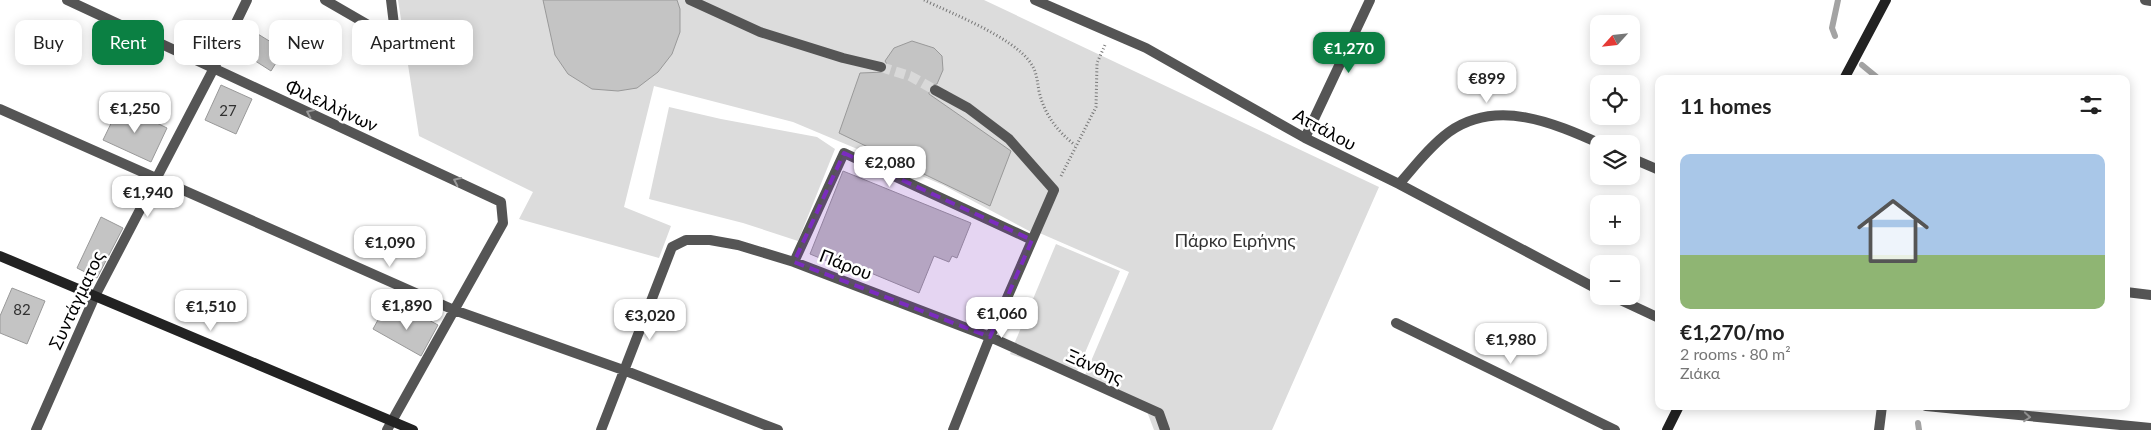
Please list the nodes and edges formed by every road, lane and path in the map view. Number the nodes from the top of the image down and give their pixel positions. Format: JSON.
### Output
{"nodes":[{"id":1,"x":67,"y":0,"type":"edge"},
{"id":2,"x":247,"y":0,"type":"edge"},
{"id":3,"x":325,"y":0,"type":"edge"},
{"id":4,"x":391,"y":0,"type":"edge"},
{"id":5,"x":690,"y":0,"type":"edge"},
{"id":6,"x":924,"y":0,"type":"edge"},
{"id":7,"x":1035,"y":0,"type":"edge"},
{"id":8,"x":1370,"y":0,"type":"edge"},
{"id":9,"x":1886,"y":0,"type":"edge"},
{"id":10,"x":2145,"y":0,"type":"edge"},
{"id":11,"x":2151,"y":1,"type":"edge"},
{"id":12,"x":1052,"y":4,"type":"edge"},
{"id":13,"x":1111,"y":32,"type":"junction"},
{"id":14,"x":881,"y":67,"type":"tunnel mouth"},
{"id":15,"x":214,"y":68,"type":"junction"},
{"id":16,"x":1846,"y":75,"type":"edge"},
{"id":17,"x":935,"y":90,"type":"tunnel mouth"},
{"id":18,"x":0,"y":109,"type":"edge"},
{"id":19,"x":1305,"y":138,"type":"junction"},
{"id":20,"x":1590,"y":139,"type":"edge"},
{"id":21,"x":1075,"y":145,"type":"junction"},
{"id":22,"x":1640,"y":162,"type":"edge"},
{"id":23,"x":1655,"y":168,"type":"edge"},
{"id":24,"x":156,"y":177,"type":"junction"},
{"id":25,"x":1399,"y":184,"type":"junction"},
{"id":26,"x":1054,"y":190,"type":"junction"},
{"id":27,"x":1032,"y":240,"type":"junction"},
{"id":28,"x":0,"y":256,"type":"edge"},
{"id":29,"x":794,"y":262,"type":"junction"},
{"id":30,"x":1590,"y":285,"type":"edge"},
{"id":31,"x":2130,"y":292,"type":"edge"},
{"id":32,"x":2151,"y":295,"type":"edge"},
{"id":33,"x":94,"y":296,"type":"junction"},
{"id":34,"x":1631,"y":305,"type":"edge"},
{"id":35,"x":454,"y":310,"type":"junction"},
{"id":36,"x":1655,"y":316,"type":"edge"},
{"id":37,"x":1396,"y":323,"type":"dead end"},
{"id":38,"x":990,"y":337,"type":"junction"},
{"id":39,"x":626,"y":371,"type":"junction"},
{"id":40,"x":1677,"y":410,"type":"edge"},
{"id":41,"x":1882,"y":410,"type":"edge"},
{"id":42,"x":1967,"y":410,"type":"edge"},
{"id":43,"x":389,"y":426,"type":"edge"},
{"id":44,"x":2151,"y":428,"type":"edge"},
{"id":45,"x":36,"y":430,"type":"edge"},
{"id":46,"x":413,"y":430,"type":"edge"},
{"id":47,"x":601,"y":430,"type":"edge"},
{"id":48,"x":778,"y":430,"type":"edge"},
{"id":49,"x":953,"y":430,"type":"edge"},
{"id":50,"x":1165,"y":430,"type":"edge"},
{"id":51,"x":1616,"y":430,"type":"edge"},
{"id":52,"x":1667,"y":430,"type":"edge"},
{"id":53,"x":1879,"y":430,"type":"edge"}],
"edges":[{"from":1,"to":15,"type":"street","name":"Φιλελλήνων"},
{"from":2,"to":15,"type":"street","name":"Συντάγματος"},
{"from":3,"to":4,"type":"street"},
{"from":5,"to":14,"type":"street"},
{"from":6,"to":21,"type":"path"},
{"from":7,"to":12,"type":"street","name":"Αττάλου"},
{"from":8,"to":19,"type":"street"},
{"from":9,"to":16,"type":"street"},
{"from":10,"to":11,"type":"street"},
{"from":12,"to":13,"type":"street","name":"Αττάλου"},
{"from":13,"to":19,"type":"street","name":"Αττάλου"},
{"from":13,"to":21,"type":"path"},
{"from":15,"to":24,"type":"street","name":"Συντάγματος"},
{"from":35,"to":15,"type":"street","name":"Φιλελλήνων","one_way":true},
{"from":17,"to":26,"type":"street"},
{"from":18,"to":24,"type":"street"},
{"from":19,"to":25,"type":"street","name":"Αττάλου"},
{"from":20,"to":25,"type":"street"},
{"from":21,"to":26,"type":"path"},
{"from":22,"to":23,"type":"street"},
{"from":24,"to":33,"type":"street","name":"Συντάγματος"},
{"from":24,"to":35,"type":"street"},
{"from":25,"to":30,"type":"street","name":"Αττάλου"},
{"from":26,"to":27,"type":"street"},
{"from":27,"to":29,"type":"street"},
{"from":27,"to":38,"type":"street"},
{"from":28,"to":33,"type":"street"},
{"from":29,"to":38,"type":"street","name":"Πάρου"},
{"from":29,"to":39,"type":"street","name":"Πάρου"},
{"from":31,"to":32,"type":"street"},
{"from":33,"to":43,"type":"street"},
{"from":33,"to":45,"type":"street","name":"Συντάγματος"},
{"from":34,"to":36,"type":"street"},
{"from":35,"to":39,"type":"street"},
{"from":35,"to":43,"type":"street"},
{"from":37,"to":51,"type":"street"},
{"from":38,"to":49,"type":"street"},
{"from":38,"to":50,"type":"street","name":"Ξάνθης"},
{"from":39,"to":47,"type":"street"},
{"from":39,"to":48,"type":"street"},
{"from":40,"to":52,"type":"street"},
{"from":41,"to":53,"type":"street"},
{"from":42,"to":44,"type":"street","one_way":true},
{"from":43,"to":46,"type":"street"}]}
